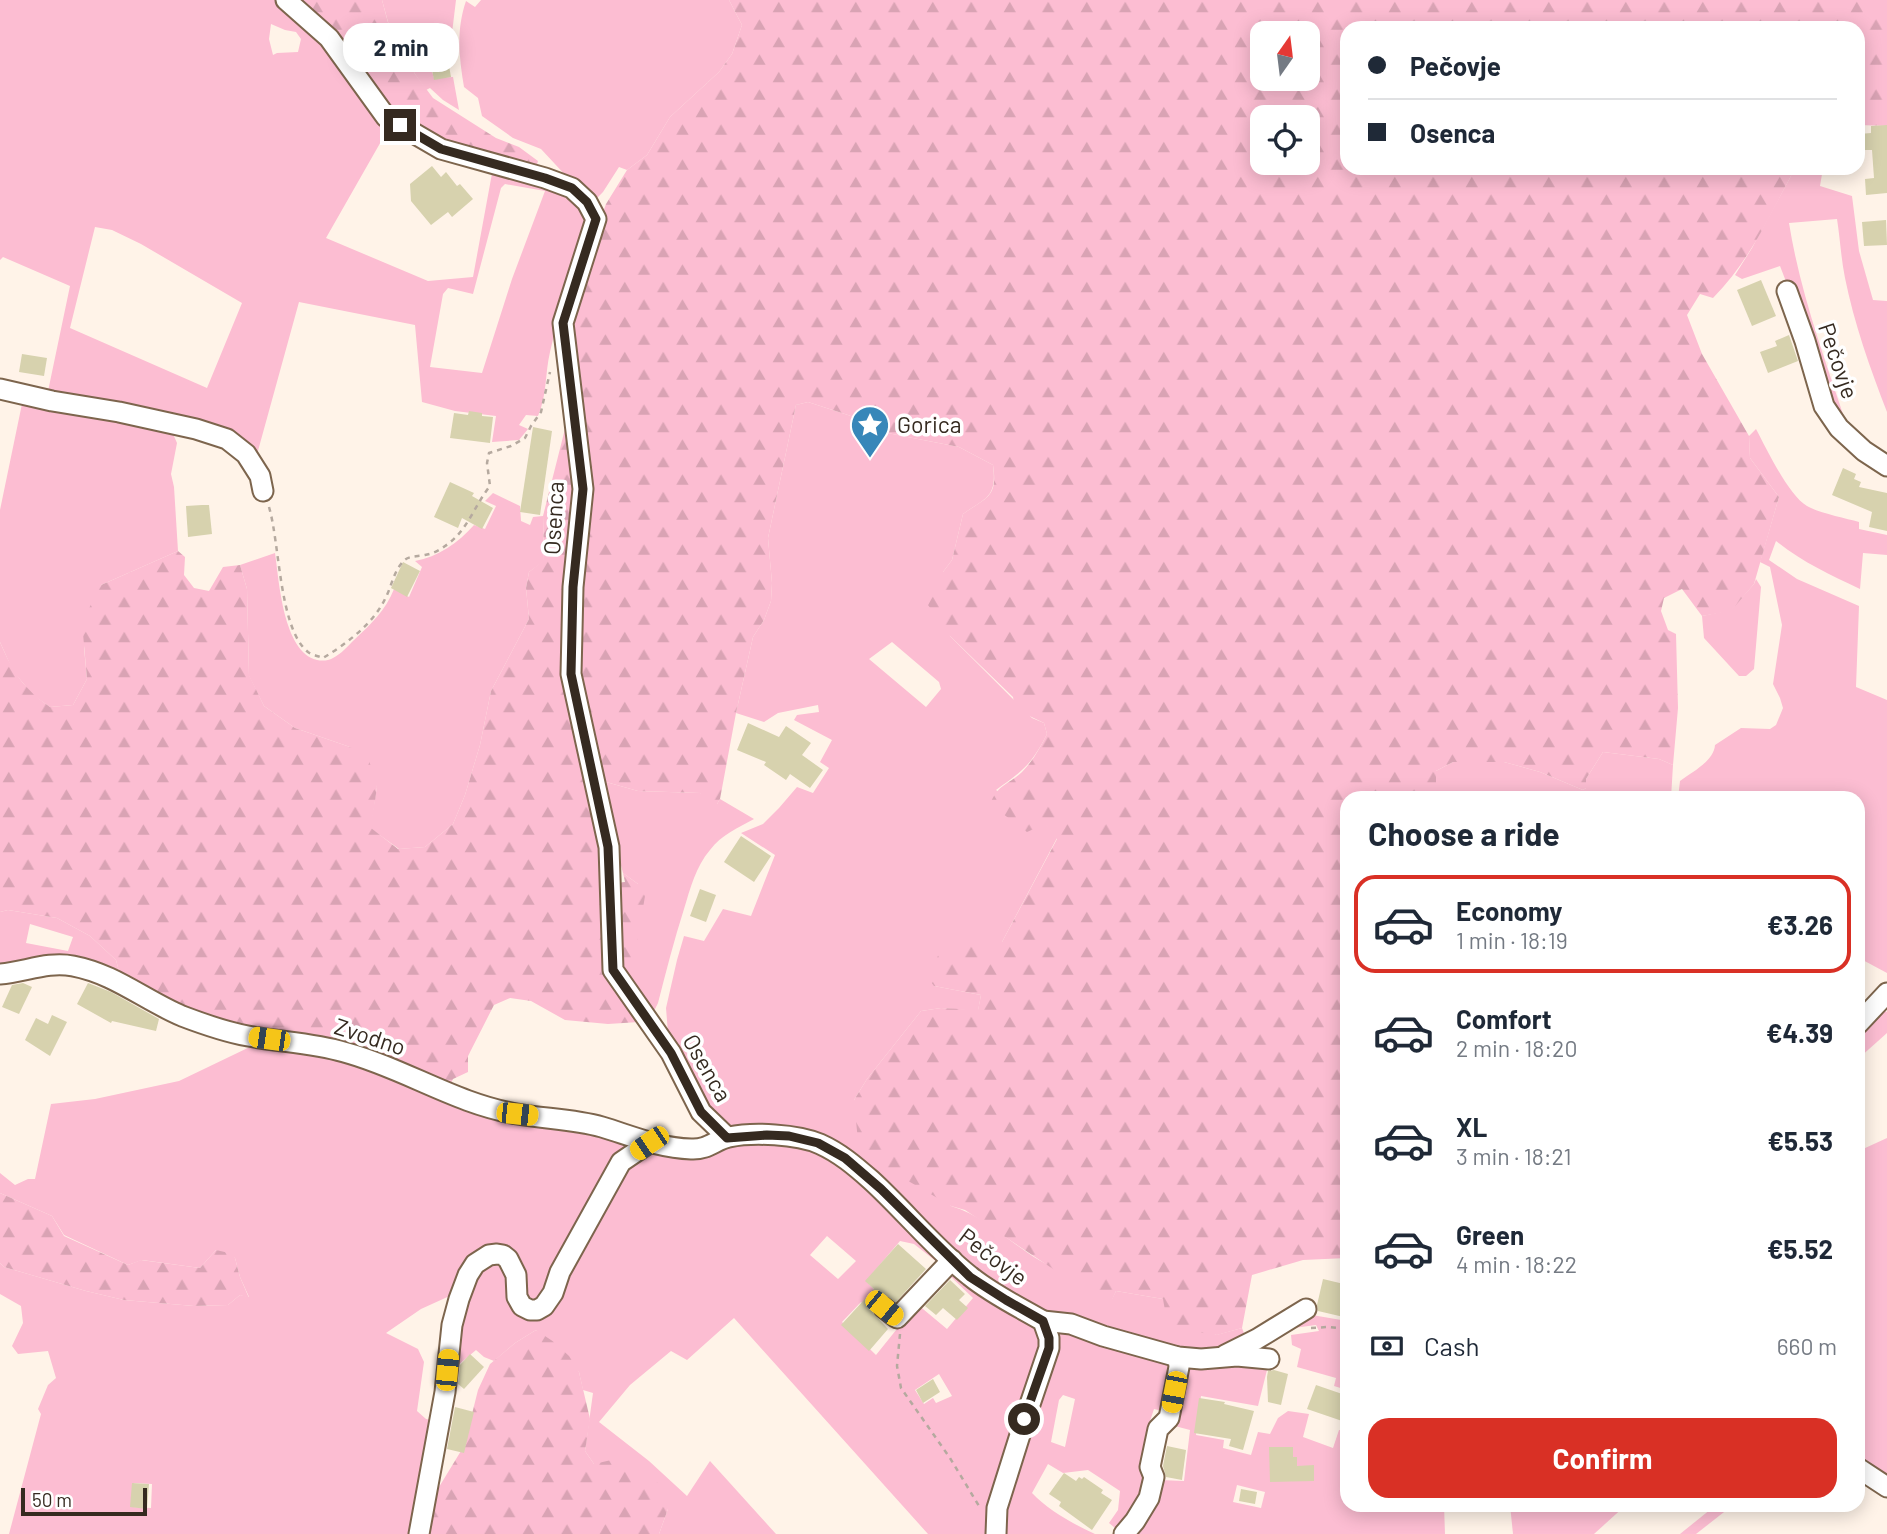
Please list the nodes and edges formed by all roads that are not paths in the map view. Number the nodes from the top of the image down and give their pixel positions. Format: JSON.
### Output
{"nodes":[{"id":1,"x":286,"y":0,"type":"edge"},
{"id":2,"x":1787,"y":291,"type":"dead end"},
{"id":3,"x":0,"y":389,"type":"edge"},
{"id":4,"x":1887,"y":466,"type":"edge"},
{"id":5,"x":263,"y":491,"type":"road end"},
{"id":6,"x":0,"y":974,"type":"edge"},
{"id":7,"x":1884,"y":1001,"type":"edge"},
{"id":8,"x":1865,"y":1018,"type":"edge"},
{"id":9,"x":727,"y":1138,"type":"junction"},
{"id":10,"x":649,"y":1143,"type":"junction"},
{"id":11,"x":952,"y":1260,"type":"junction"},
{"id":12,"x":1306,"y":1309,"type":"dead end"},
{"id":13,"x":893,"y":1310,"type":"road end"},
{"id":14,"x":1043,"y":1321,"type":"junction"},
{"id":15,"x":1178,"y":1357,"type":"junction"},
{"id":16,"x":1221,"y":1357,"type":"junction"},
{"id":17,"x":1269,"y":1359,"type":"dead end"},
{"id":18,"x":1865,"y":1473,"type":"edge"},
{"id":19,"x":1887,"y":1488,"type":"edge"},
{"id":20,"x":996,"y":1531,"type":"edge"},
{"id":21,"x":419,"y":1534,"type":"edge"},
{"id":22,"x":1124,"y":1534,"type":"edge"}],
"edges":[{"from":1,"to":9,"type":"street","name":"Osenca"},
{"from":2,"to":4,"type":"street","name":"Pečovje"},
{"from":3,"to":5,"type":"street"},
{"from":6,"to":10,"type":"street","name":"Zvodno"},
{"from":7,"to":8,"type":"street"},
{"from":9,"to":10,"type":"street","name":"Zvodno"},
{"from":9,"to":11,"type":"street","name":"Pečovje"},
{"from":10,"to":21,"type":"street"},
{"from":11,"to":13,"type":"street"},
{"from":11,"to":14,"type":"street","name":"Pečovje"},
{"from":12,"to":16,"type":"street"},
{"from":14,"to":15,"type":"street"},
{"from":14,"to":20,"type":"street"},
{"from":15,"to":16,"type":"street"},
{"from":15,"to":22,"type":"street"},
{"from":16,"to":17,"type":"street"},
{"from":18,"to":19,"type":"street"}]}
